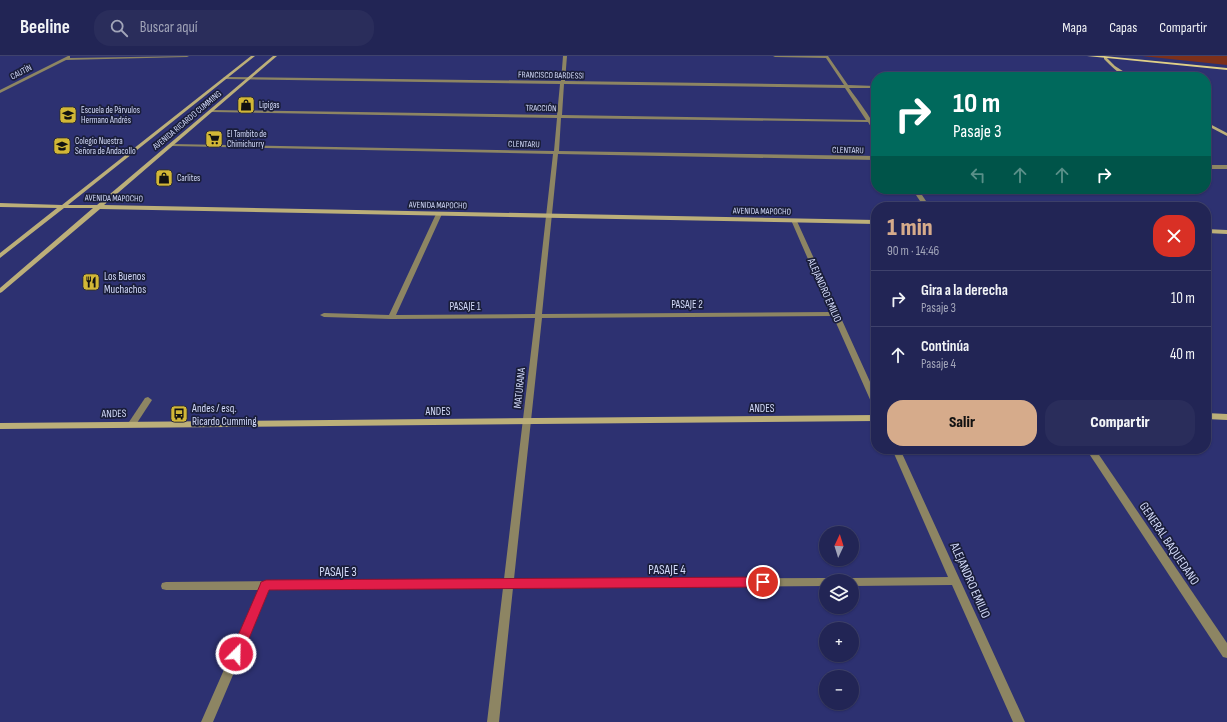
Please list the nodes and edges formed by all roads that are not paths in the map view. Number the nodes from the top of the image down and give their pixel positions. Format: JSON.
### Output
{"nodes":[{"id":1,"x":72,"y":56,"type":"edge"},
{"id":2,"x":187,"y":56,"type":"edge"},
{"id":3,"x":253,"y":56,"type":"edge"},
{"id":4,"x":275,"y":56,"type":"edge"},
{"id":5,"x":565,"y":56,"type":"edge"},
{"id":6,"x":775,"y":56,"type":"edge"},
{"id":7,"x":826,"y":56,"type":"edge"},
{"id":8,"x":1089,"y":56,"type":"edge"},
{"id":9,"x":1105,"y":58,"type":"junction"},
{"id":10,"x":65,"y":59,"type":"junction"},
{"id":11,"x":1227,"y":69,"type":"edge"},
{"id":12,"x":1122,"y":72,"type":"edge"},
{"id":13,"x":225,"y":78,"type":"junction"},
{"id":14,"x":250,"y":79,"type":"junction"},
{"id":15,"x":563,"y":83,"type":"junction"},
{"id":16,"x":846,"y":87,"type":"junction"},
{"id":17,"x":871,"y":87,"type":"edge"},
{"id":18,"x":0,"y":92,"type":"edge"},
{"id":19,"x":212,"y":111,"type":"junction"},
{"id":20,"x":559,"y":117,"type":"junction"},
{"id":21,"x":870,"y":121,"type":"joint"},
{"id":22,"x":1211,"y":126,"type":"edge"},
{"id":23,"x":1227,"y":135,"type":"edge"},
{"id":24,"x":171,"y":145,"type":"junction"},
{"id":25,"x":556,"y":153,"type":"junction"},
{"id":26,"x":871,"y":158,"type":"edge"},
{"id":27,"x":1211,"y":166,"type":"edge"},
{"id":28,"x":1227,"y":167,"type":"edge"},
{"id":29,"x":0,"y":205,"type":"edge"},
{"id":30,"x":63,"y":206,"type":"junction"},
{"id":31,"x":99,"y":206,"type":"junction"},
{"id":32,"x":439,"y":214,"type":"junction"},
{"id":33,"x":550,"y":215,"type":"junction"},
{"id":34,"x":794,"y":220,"type":"junction"},
{"id":35,"x":871,"y":222,"type":"edge"},
{"id":36,"x":1211,"y":231,"type":"edge"},
{"id":37,"x":1227,"y":232,"type":"edge"},
{"id":38,"x":0,"y":256,"type":"edge"},
{"id":39,"x":0,"y":291,"type":"edge"},
{"id":40,"x":836,"y":314,"type":"junction"},
{"id":41,"x":324,"y":315,"type":"dead end"},
{"id":42,"x":539,"y":316,"type":"junction"},
{"id":43,"x":391,"y":317,"type":"junction"},
{"id":44,"x":871,"y":393,"type":"edge"},
{"id":45,"x":148,"y":400,"type":"dead end"},
{"id":46,"x":1211,"y":416,"type":"edge"},
{"id":47,"x":1227,"y":417,"type":"edge"},
{"id":48,"x":871,"y":418,"type":"edge"},
{"id":49,"x":527,"y":421,"type":"junction"},
{"id":50,"x":132,"y":424,"type":"junction"},
{"id":51,"x":0,"y":426,"type":"edge"},
{"id":52,"x":898,"y":454,"type":"edge"},
{"id":53,"x":1093,"y":454,"type":"edge"},
{"id":54,"x":956,"y":581,"type":"junction"},
{"id":55,"x":819,"y":582,"type":"edge"},
{"id":56,"x":859,"y":582,"type":"edge"},
{"id":57,"x":509,"y":583,"type":"junction"},
{"id":58,"x":266,"y":585,"type":"junction"},
{"id":59,"x":166,"y":586,"type":"dead end"},
{"id":60,"x":1227,"y":653,"type":"edge"},
{"id":61,"x":208,"y":722,"type":"edge"},
{"id":62,"x":494,"y":722,"type":"edge"},
{"id":63,"x":1019,"y":722,"type":"edge"}],
"edges":[{"from":1,"to":10,"type":"street","name":"CAUTÍN"},
{"from":2,"to":10,"type":"street"},
{"from":3,"to":13,"type":"main road","name":"AVENIDA RICARDO CUMMING"},
{"from":4,"to":14,"type":"main road","name":"AVENIDA RICARDO CUMMING"},
{"from":5,"to":15,"type":"street","name":"MATURANA"},
{"from":6,"to":7,"type":"street"},
{"from":7,"to":16,"type":"street"},
{"from":8,"to":9,"type":"main road"},
{"from":9,"to":11,"type":"main road"},
{"from":9,"to":12,"type":"main road"},
{"from":10,"to":18,"type":"street","name":"CAUTÍN"},
{"from":13,"to":14,"type":"street","name":"FRANCISCO BARDESSI"},
{"from":13,"to":30,"type":"main road","name":"AVENIDA RICARDO CUMMING"},
{"from":14,"to":15,"type":"street","name":"FRANCISCO BARDESSI"},
{"from":14,"to":19,"type":"main road","name":"AVENIDA RICARDO CUMMING"},
{"from":15,"to":16,"type":"street","name":"FRANCISCO BARDESSI"},
{"from":15,"to":20,"type":"street","name":"MATURANA"},
{"from":16,"to":17,"type":"street","name":"FRANCISCO BARDESSI"},
{"from":16,"to":21,"type":"street"},
{"from":19,"to":20,"type":"street","name":"TRACCIÓN"},
{"from":19,"to":24,"type":"main road","name":"AVENIDA RICARDO CUMMING"},
{"from":20,"to":21,"type":"street","name":"TRACCIÓN"},
{"from":20,"to":25,"type":"street","name":"MATURANA"},
{"from":22,"to":23,"type":"main road"},
{"from":24,"to":25,"type":"street","name":"CLENTARU"},
{"from":24,"to":31,"type":"main road","name":"AVENIDA RICARDO CUMMING"},
{"from":25,"to":26,"type":"street","name":"CLENTARU"},
{"from":25,"to":33,"type":"street","name":"MATURANA"},
{"from":27,"to":28,"type":"street"},
{"from":29,"to":30,"type":"main road","name":"AVENIDA MAPOCHO"},
{"from":30,"to":31,"type":"main road","name":"AVENIDA MAPOCHO"},
{"from":30,"to":38,"type":"main road","name":"AVENIDA RICARDO CUMMING"},
{"from":31,"to":32,"type":"main road","name":"AVENIDA MAPOCHO"},
{"from":31,"to":39,"type":"main road","name":"AVENIDA RICARDO CUMMING"},
{"from":32,"to":33,"type":"main road","name":"AVENIDA MAPOCHO"},
{"from":32,"to":43,"type":"street"},
{"from":33,"to":34,"type":"main road","name":"AVENIDA MAPOCHO"},
{"from":33,"to":42,"type":"street","name":"MATURANA"},
{"from":34,"to":35,"type":"main road","name":"AVENIDA MAPOCHO"},
{"from":34,"to":40,"type":"street","name":"ALEJANDRO EMILIO"},
{"from":36,"to":37,"type":"main road"},
{"from":40,"to":42,"type":"street","name":"PASAJE 2"},
{"from":40,"to":44,"type":"street","name":"ALEJANDRO EMILIO"},
{"from":41,"to":43,"type":"street","name":"PASAJE 1"},
{"from":42,"to":43,"type":"street","name":"PASAJE 1"},
{"from":42,"to":49,"type":"street","name":"MATURANA"},
{"from":45,"to":50,"type":"street"},
{"from":46,"to":47,"type":"main road"},
{"from":48,"to":49,"type":"main road","name":"ANDES"},
{"from":49,"to":50,"type":"main road","name":"ANDES"},
{"from":49,"to":57,"type":"street","name":"MATURANA"},
{"from":50,"to":51,"type":"main road","name":"ANDES"},
{"from":52,"to":54,"type":"street","name":"ALEJANDRO EMILIO"},
{"from":53,"to":60,"type":"street","name":"GENERAL BAQUEDANO"},
{"from":54,"to":56,"type":"street"},
{"from":54,"to":63,"type":"street","name":"ALEJANDRO EMILIO"},
{"from":55,"to":57,"type":"street","name":"PASAJE 4"},
{"from":57,"to":58,"type":"street","name":"PASAJE 3"},
{"from":57,"to":62,"type":"street","name":"MATURANA"},
{"from":58,"to":59,"type":"street","name":"PASAJE 3"},
{"from":58,"to":61,"type":"street"}]}
